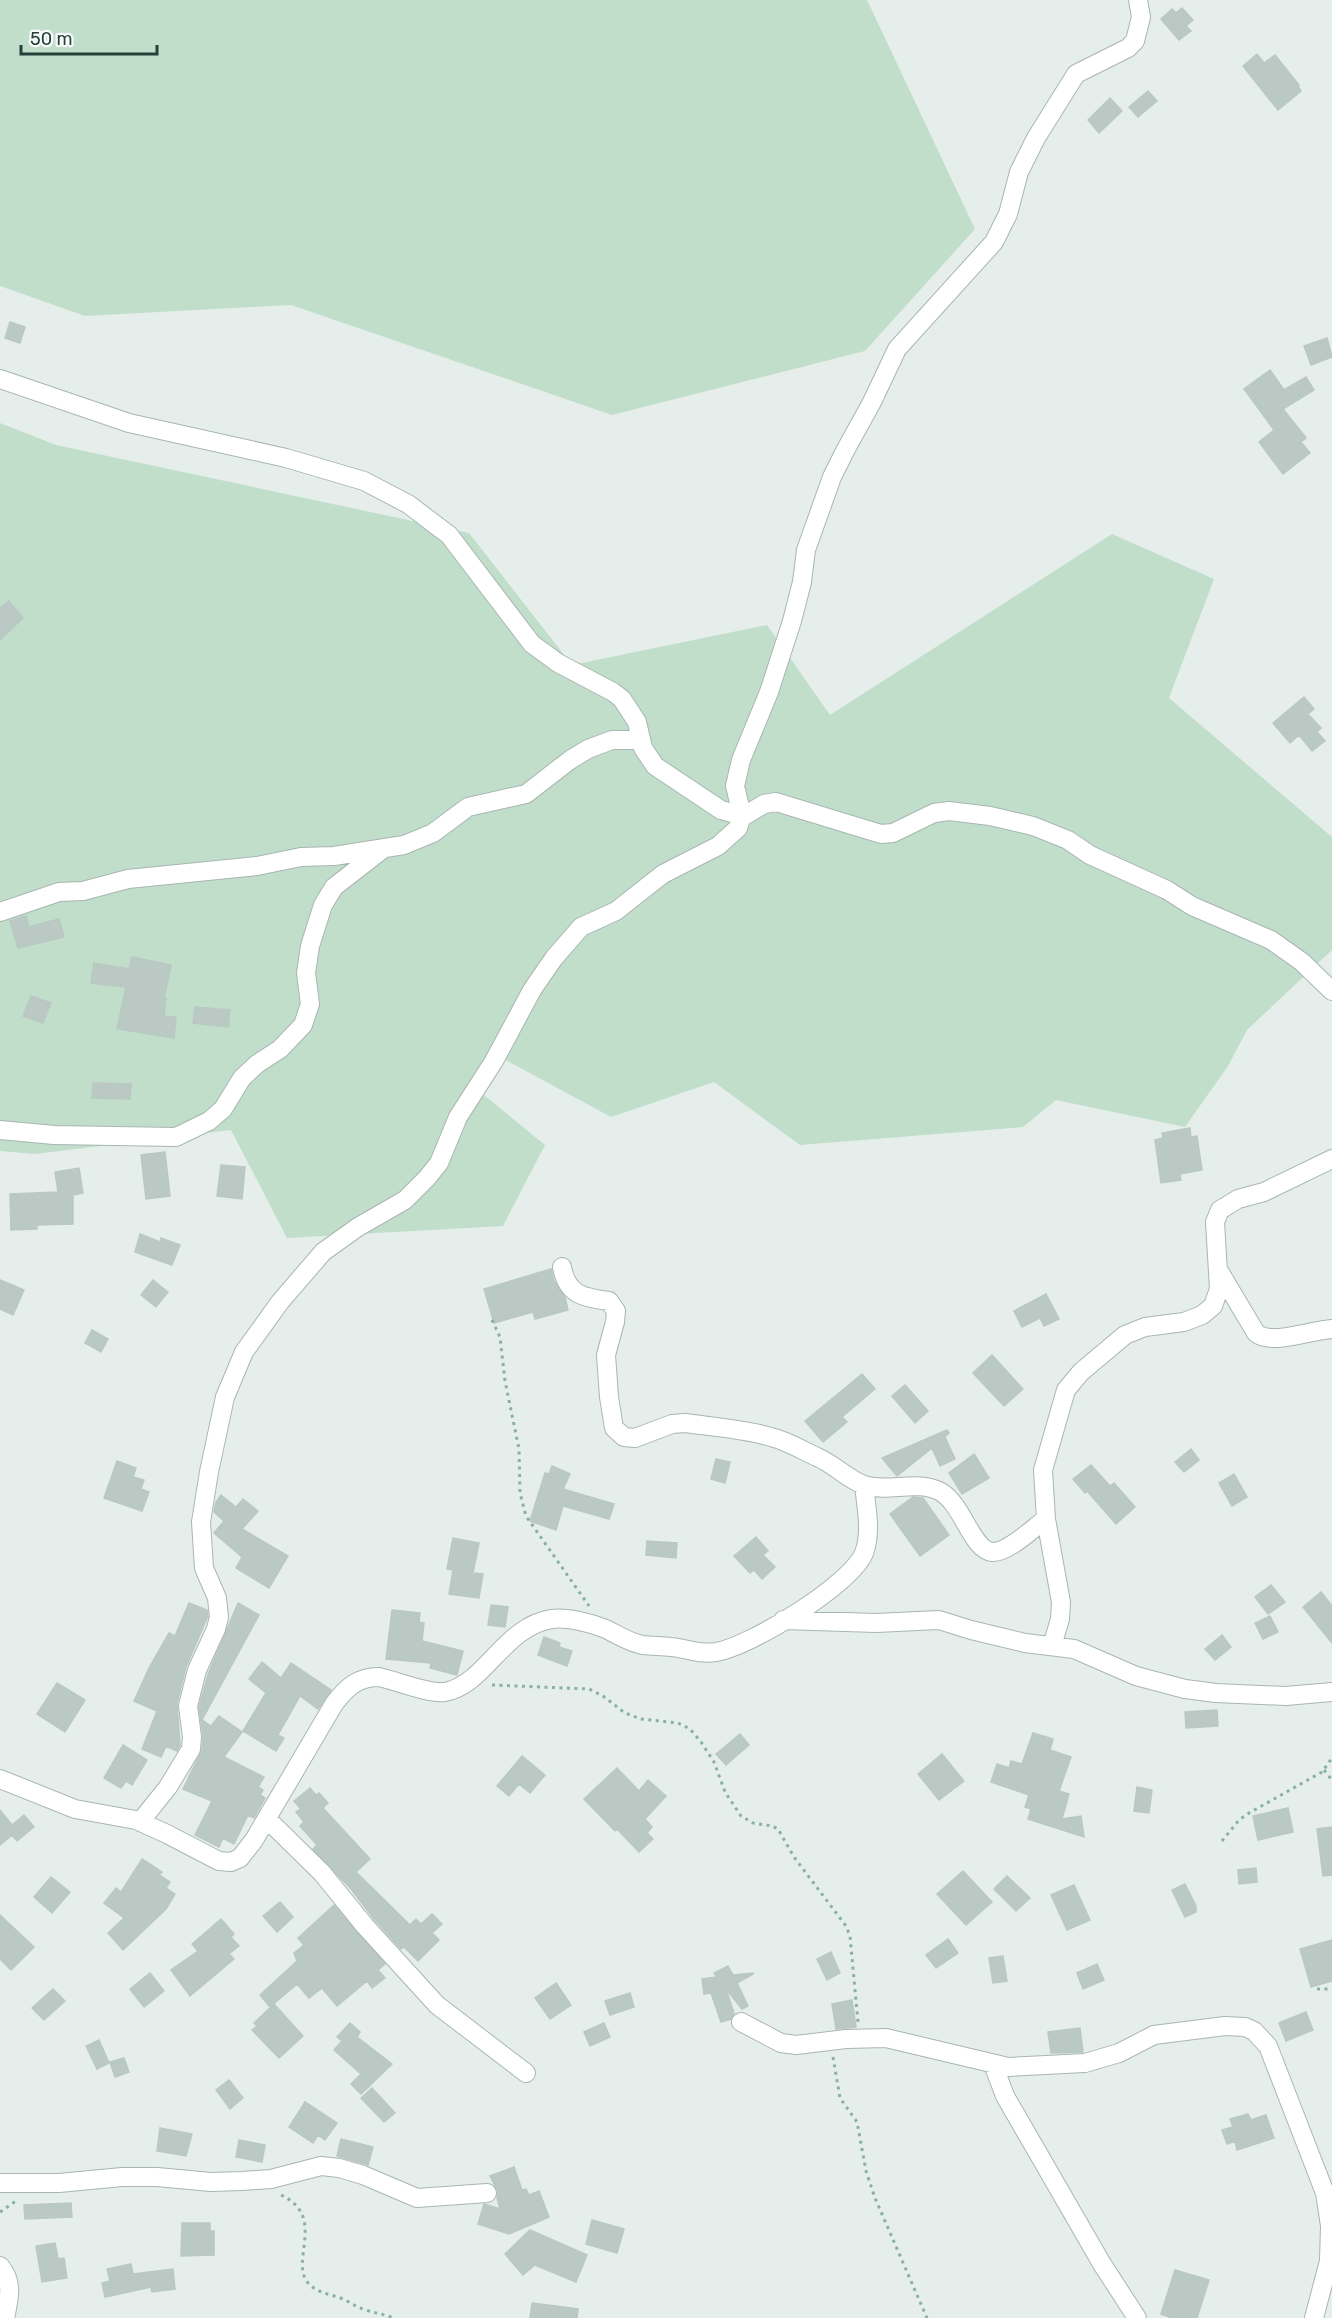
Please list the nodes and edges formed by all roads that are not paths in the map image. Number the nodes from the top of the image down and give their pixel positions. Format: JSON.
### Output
{"nodes":[{"id":1,"x":1138,"y":0,"type":"edge"},
{"id":2,"x":0,"y":379,"type":"edge"},
{"id":3,"x":641,"y":740,"type":"junction"},
{"id":4,"x":742,"y":815,"type":"junction"},
{"id":5,"x":384,"y":848,"type":"junction"},
{"id":6,"x":0,"y":912,"type":"edge"},
{"id":7,"x":1332,"y":991,"type":"edge"},
{"id":8,"x":0,"y":1130,"type":"edge"},
{"id":9,"x":1332,"y":1159,"type":"edge"},
{"id":10,"x":562,"y":1267,"type":"dead end"},
{"id":11,"x":1219,"y":1270,"type":"junction"},
{"id":12,"x":1332,"y":1329,"type":"edge"},
{"id":13,"x":864,"y":1485,"type":"junction"},
{"id":14,"x":1046,"y":1519,"type":"junction"},
{"id":15,"x":783,"y":1620,"type":"junction"},
{"id":16,"x":1053,"y":1646,"type":"junction"},
{"id":17,"x":1332,"y":1692,"type":"edge"},
{"id":18,"x":0,"y":1779,"type":"edge"},
{"id":19,"x":267,"y":1819,"type":"junction"},
{"id":20,"x":140,"y":1822,"type":"junction"},
{"id":21,"x":741,"y":2022,"type":"dead end"},
{"id":22,"x":993,"y":2064,"type":"junction"},
{"id":23,"x":526,"y":2073,"type":"dead end"},
{"id":24,"x":0,"y":2183,"type":"edge"},
{"id":25,"x":487,"y":2193,"type":"dead end"},
{"id":26,"x":0,"y":2266,"type":"edge"},
{"id":27,"x":5,"y":2318,"type":"edge"},
{"id":28,"x":1137,"y":2318,"type":"edge"},
{"id":29,"x":1314,"y":2318,"type":"edge"}],
"edges":[{"from":1,"to":4,"type":"street"},
{"from":2,"to":3,"type":"street"},
{"from":3,"to":4,"type":"street"},
{"from":3,"to":5,"type":"street"},
{"from":4,"to":7,"type":"street"},
{"from":4,"to":20,"type":"street"},
{"from":5,"to":6,"type":"street"},
{"from":5,"to":8,"type":"street"},
{"from":9,"to":11,"type":"street"},
{"from":10,"to":13,"type":"street"},
{"from":11,"to":12,"type":"street"},
{"from":11,"to":14,"type":"street"},
{"from":13,"to":14,"type":"street"},
{"from":13,"to":15,"type":"street"},
{"from":14,"to":16,"type":"street"},
{"from":15,"to":16,"type":"street"},
{"from":15,"to":19,"type":"street"},
{"from":16,"to":17,"type":"street"},
{"from":18,"to":20,"type":"street"},
{"from":19,"to":20,"type":"street"},
{"from":19,"to":23,"type":"street"},
{"from":21,"to":22,"type":"street"},
{"from":22,"to":28,"type":"street"},
{"from":22,"to":29,"type":"street"},
{"from":24,"to":25,"type":"street"},
{"from":26,"to":27,"type":"street"}]}
